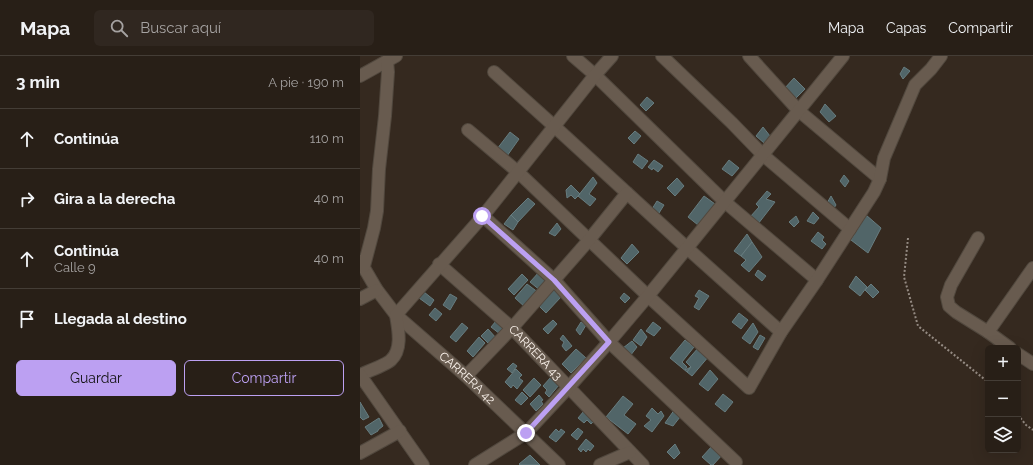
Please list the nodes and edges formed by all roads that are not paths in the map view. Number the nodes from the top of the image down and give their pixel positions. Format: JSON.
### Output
{"nodes":[{"id":1,"x":573,"y":56,"type":"edge"},
{"id":2,"x":612,"y":56,"type":"edge"},
{"id":3,"x":662,"y":56,"type":"edge"},
{"id":4,"x":749,"y":56,"type":"edge"},
{"id":5,"x":941,"y":56,"type":"edge"},
{"id":6,"x":840,"y":57,"type":"edge"},
{"id":7,"x":391,"y":58,"type":"edge"},
{"id":8,"x":494,"y":72,"type":"dead end"},
{"id":9,"x":595,"y":75,"type":"junction"},
{"id":10,"x":360,"y":76,"type":"edge"},
{"id":11,"x":799,"y":111,"type":"junction"},
{"id":12,"x":554,"y":126,"type":"junction"},
{"id":13,"x":468,"y":130,"type":"dead end"},
{"id":14,"x":763,"y":155,"type":"junction"},
{"id":15,"x":518,"y":172,"type":"junction"},
{"id":16,"x":880,"y":179,"type":"junction"},
{"id":17,"x":627,"y":193,"type":"junction"},
{"id":18,"x":725,"y":202,"type":"junction"},
{"id":19,"x":482,"y":216,"type":"junction"},
{"id":20,"x":850,"y":229,"type":"junction"},
{"id":21,"x":978,"y":238,"type":"dead end"},
{"id":22,"x":589,"y":240,"type":"junction"},
{"id":23,"x":687,"y":248,"type":"junction"},
{"id":24,"x":362,"y":263,"type":"edge"},
{"id":25,"x":439,"y":264,"type":"junction"},
{"id":26,"x":1033,"y":268,"type":"edge"},
{"id":27,"x":554,"y":280,"type":"junction"},
{"id":28,"x":817,"y":280,"type":"junction"},
{"id":29,"x":377,"y":290,"type":"junction"},
{"id":30,"x":648,"y":296,"type":"junction"},
{"id":31,"x":360,"y":300,"type":"edge"},
{"id":32,"x":396,"y":315,"type":"junction"},
{"id":33,"x":512,"y":328,"type":"junction"},
{"id":34,"x":782,"y":332,"type":"junction"},
{"id":35,"x":988,"y":332,"type":"junction"},
{"id":36,"x":609,"y":342,"type":"junction"},
{"id":37,"x":1006,"y":345,"type":"edge"},
{"id":38,"x":1021,"y":356,"type":"edge"},
{"id":39,"x":1033,"y":364,"type":"edge"},
{"id":40,"x":360,"y":375,"type":"edge"},
{"id":41,"x":466,"y":376,"type":"junction"},
{"id":42,"x":569,"y":387,"type":"junction"},
{"id":43,"x":400,"y":431,"type":"junction"},
{"id":44,"x":526,"y":433,"type":"junction"},
{"id":45,"x":630,"y":452,"type":"junction"},
{"id":46,"x":360,"y":453,"type":"edge"},
{"id":47,"x":736,"y":462,"type":"dead end"},
{"id":48,"x":423,"y":465,"type":"edge"},
{"id":49,"x":475,"y":465,"type":"edge"},
{"id":50,"x":559,"y":465,"type":"edge"},
{"id":51,"x":600,"y":465,"type":"edge"},
{"id":52,"x":643,"y":465,"type":"edge"}],
"edges":[{"from":1,"to":9,"type":"street"},
{"from":2,"to":9,"type":"street"},
{"from":3,"to":14,"type":"street"},
{"from":4,"to":11,"type":"street"},
{"from":5,"to":16,"type":"street"},
{"from":6,"to":11,"type":"street"},
{"from":7,"to":10,"type":"street"},
{"from":7,"to":24,"type":"street"},
{"from":8,"to":12,"type":"street"},
{"from":9,"to":12,"type":"street"},
{"from":9,"to":18,"type":"street"},
{"from":11,"to":14,"type":"street"},
{"from":11,"to":16,"type":"street"},
{"from":12,"to":15,"type":"street"},
{"from":12,"to":17,"type":"street"},
{"from":13,"to":15,"type":"street"},
{"from":14,"to":18,"type":"street"},
{"from":14,"to":20,"type":"street"},
{"from":15,"to":19,"type":"street"},
{"from":15,"to":22,"type":"street"},
{"from":16,"to":20,"type":"street"},
{"from":17,"to":22,"type":"street"},
{"from":17,"to":23,"type":"street"},
{"from":18,"to":23,"type":"street"},
{"from":18,"to":28,"type":"street"},
{"from":19,"to":25,"type":"street"},
{"from":19,"to":27,"type":"street"},
{"from":20,"to":28,"type":"street"},
{"from":21,"to":35,"type":"street"},
{"from":22,"to":27,"type":"street"},
{"from":22,"to":30,"type":"street"},
{"from":23,"to":30,"type":"street"},
{"from":23,"to":34,"type":"street"},
{"from":24,"to":29,"type":"street"},
{"from":25,"to":32,"type":"street"},
{"from":25,"to":33,"type":"street","name":"CARRERA 43"},
{"from":26,"to":35,"type":"street"},
{"from":27,"to":33,"type":"street"},
{"from":27,"to":36,"type":"street"},
{"from":28,"to":34,"type":"street"},
{"from":29,"to":31,"type":"street"},
{"from":29,"to":32,"type":"street","name":"CARRERA 42"},
{"from":30,"to":34,"type":"street"},
{"from":30,"to":36,"type":"street"},
{"from":32,"to":40,"type":"street"},
{"from":32,"to":41,"type":"street","name":"CARRERA 42"},
{"from":33,"to":41,"type":"street"},
{"from":33,"to":42,"type":"street","name":"CARRERA 43"},
{"from":35,"to":37,"type":"street"},
{"from":36,"to":42,"type":"street"},
{"from":36,"to":47,"type":"street"},
{"from":38,"to":39,"type":"street"},
{"from":40,"to":43,"type":"street"},
{"from":41,"to":44,"type":"street","name":"CARRERA 42"},
{"from":42,"to":44,"type":"street"},
{"from":42,"to":45,"type":"street","name":"CARRERA 43"},
{"from":43,"to":46,"type":"street"},
{"from":43,"to":48,"type":"street"},
{"from":44,"to":49,"type":"street"},
{"from":44,"to":50,"type":"street","name":"CARRERA 42"},
{"from":45,"to":51,"type":"street"},
{"from":45,"to":52,"type":"street","name":"CARRERA 43"}]}
